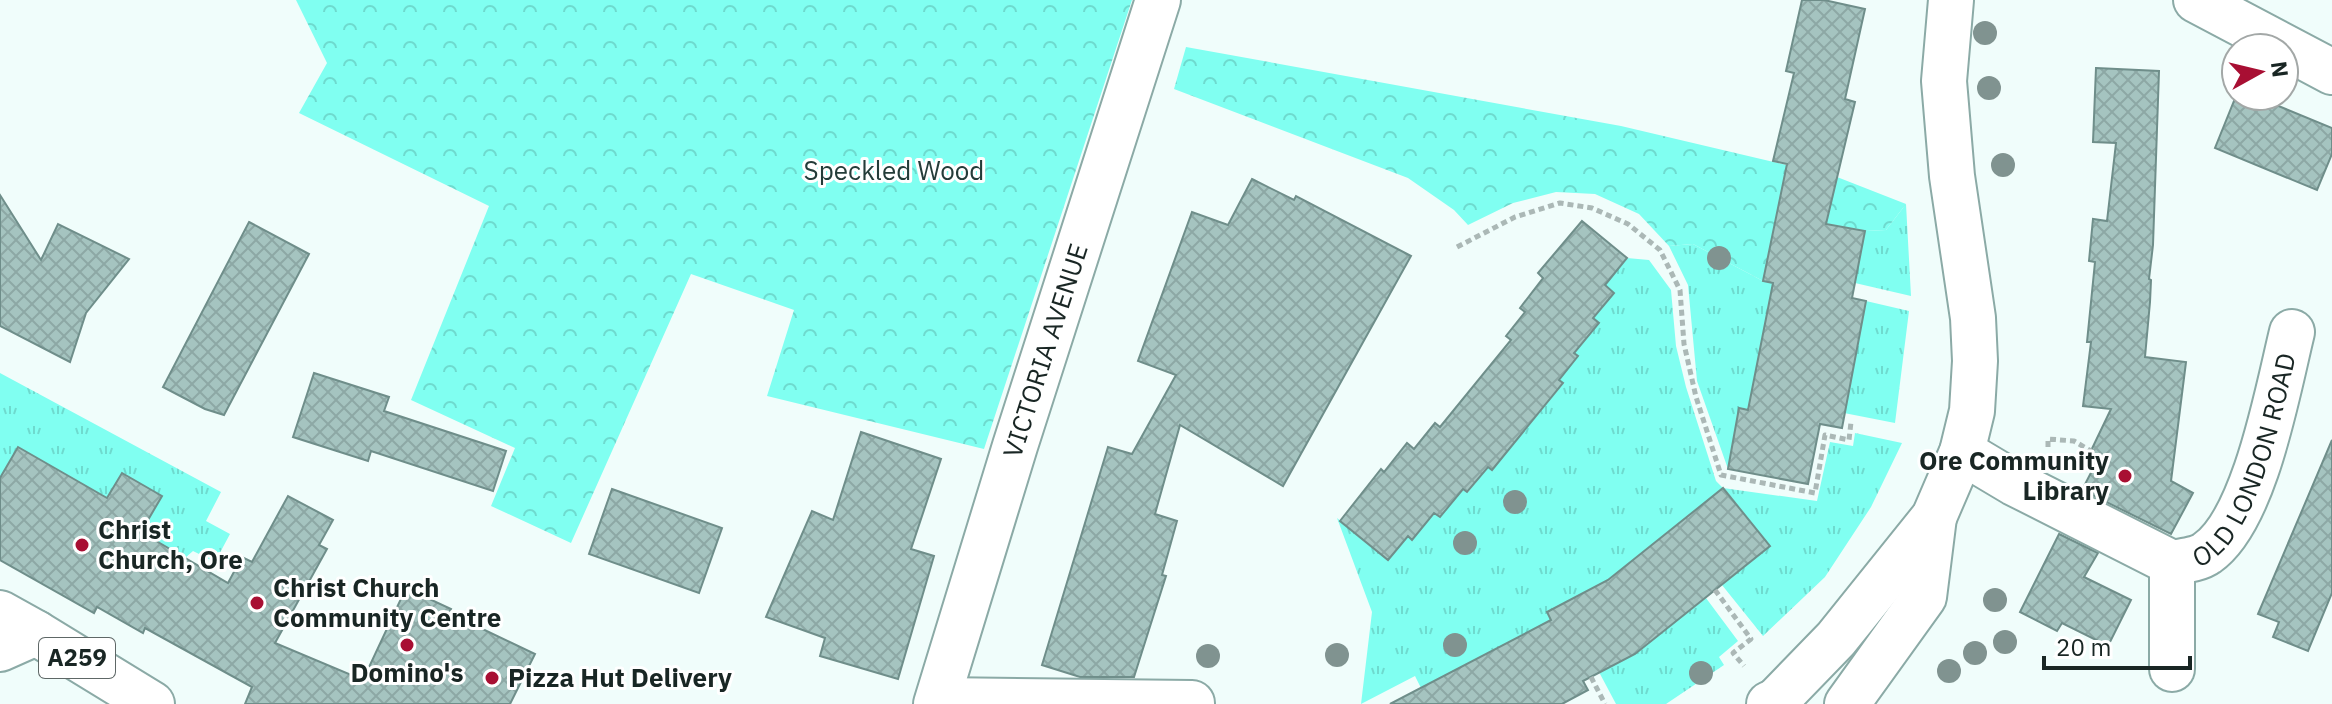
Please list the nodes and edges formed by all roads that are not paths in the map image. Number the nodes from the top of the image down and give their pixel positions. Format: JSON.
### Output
{"nodes":[{"id":1,"x":1158,"y":0,"type":"edge"},
{"id":2,"x":1951,"y":0,"type":"edge"},
{"id":3,"x":2196,"y":0,"type":"edge"},
{"id":4,"x":2332,"y":72,"type":"edge"},
{"id":5,"x":2292,"y":332,"type":"dead end"},
{"id":6,"x":1962,"y":452,"type":"junction"},
{"id":7,"x":1934,"y":517,"type":"junction"},
{"id":8,"x":2172,"y":563,"type":"junction"},
{"id":9,"x":12,"y":632,"type":"edge"},
{"id":10,"x":2172,"y":669,"type":"dead end"},
{"id":11,"x":937,"y":702,"type":"edge"},
{"id":12,"x":1192,"y":703,"type":"edge"},
{"id":13,"x":1773,"y":703,"type":"edge"},
{"id":14,"x":152,"y":704,"type":"edge"},
{"id":15,"x":1847,"y":704,"type":"edge"}],
"edges":[{"from":1,"to":11,"type":"main road","name":"VICTORIA AVENUE"},
{"from":2,"to":6,"type":"main road"},
{"from":3,"to":4,"type":"main road"},
{"from":5,"to":8,"type":"main road","name":"OLD LONDON ROAD"},
{"from":6,"to":7,"type":"main road"},
{"from":6,"to":8,"type":"main road","name":"OLD LONDON ROAD"},
{"from":7,"to":13,"type":"main road"},
{"from":7,"to":15,"type":"main road"},
{"from":8,"to":10,"type":"main road"},
{"from":9,"to":14,"type":"main road","number":"A259"},
{"from":11,"to":12,"type":"main road"}]}
